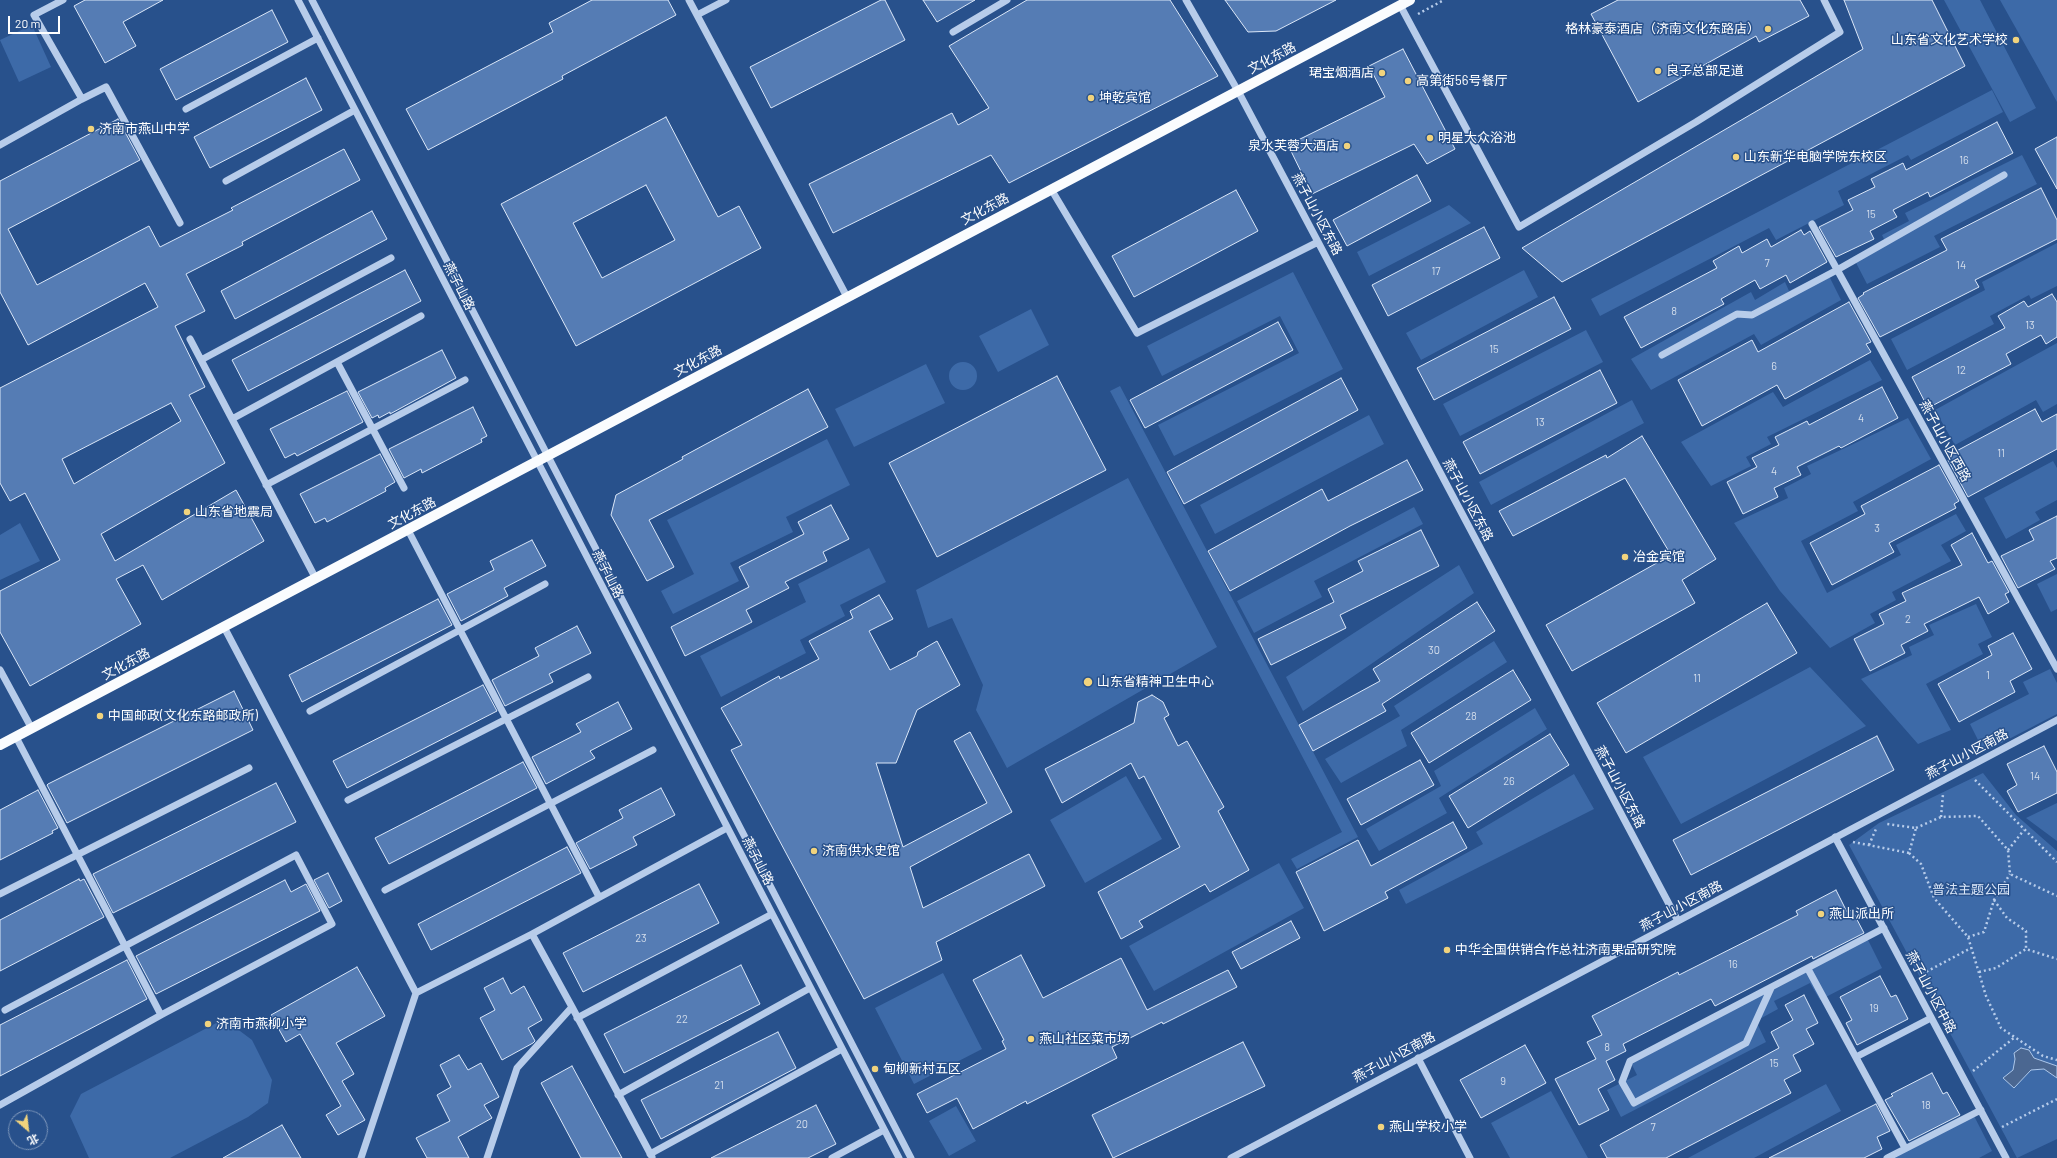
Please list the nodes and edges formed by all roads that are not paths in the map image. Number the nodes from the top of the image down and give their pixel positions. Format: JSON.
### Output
{"nodes":[{"id":1,"x":63,"y":0,"type":"edge"},
{"id":2,"x":298,"y":0,"type":"edge"},
{"id":3,"x":312,"y":0,"type":"edge"},
{"id":4,"x":689,"y":0,"type":"edge"},
{"id":5,"x":726,"y":0,"type":"edge"},
{"id":6,"x":1007,"y":0,"type":"edge"},
{"id":7,"x":1186,"y":0,"type":"edge"},
{"id":8,"x":1410,"y":0,"type":"edge"},
{"id":9,"x":1824,"y":0,"type":"edge"},
{"id":10,"x":1400,"y":5,"type":"junction"},
{"id":11,"x":697,"y":16,"type":"junction"},
{"id":12,"x":953,"y":32,"type":"dead end"},
{"id":13,"x":318,"y":38,"type":"junction"},
{"id":14,"x":1238,"y":91,"type":"junction"},
{"id":15,"x":82,"y":99,"type":"junction"},
{"id":16,"x":186,"y":109,"type":"dead end"},
{"id":17,"x":355,"y":110,"type":"junction"},
{"id":18,"x":0,"y":145,"type":"edge"},
{"id":19,"x":2004,"y":175,"type":"dead end"},
{"id":20,"x":226,"y":181,"type":"dead end"},
{"id":21,"x":1051,"y":189,"type":"junction"},
{"id":22,"x":180,"y":224,"type":"dead end"},
{"id":23,"x":1812,"y":224,"type":"dead end"},
{"id":24,"x":1318,"y":242,"type":"junction"},
{"id":25,"x":391,"y":258,"type":"dead end"},
{"id":26,"x":1837,"y":270,"type":"junction"},
{"id":27,"x":847,"y":297,"type":"junction"},
{"id":28,"x":421,"y":316,"type":"dead end"},
{"id":29,"x":190,"y":339,"type":"dead end"},
{"id":30,"x":1662,"y":355,"type":"dead end"},
{"id":31,"x":201,"y":360,"type":"junction"},
{"id":32,"x":337,"y":362,"type":"junction"},
{"id":33,"x":465,"y":380,"type":"dead end"},
{"id":34,"x":232,"y":419,"type":"junction"},
{"id":35,"x":373,"y":429,"type":"junction"},
{"id":36,"x":548,"y":456,"type":"junction"},
{"id":37,"x":536,"y":462,"type":"junction"},
{"id":38,"x":266,"y":485,"type":"junction"},
{"id":39,"x":404,"y":488,"type":"dead end"},
{"id":40,"x":408,"y":530,"type":"junction"},
{"id":41,"x":316,"y":579,"type":"junction"},
{"id":42,"x":545,"y":584,"type":"dead end"},
{"id":43,"x":224,"y":627,"type":"junction"},
{"id":44,"x":460,"y":630,"type":"junction"},
{"id":45,"x":2057,"y":669,"type":"edge"},
{"id":46,"x":0,"y":670,"type":"edge"},
{"id":47,"x":588,"y":677,"type":"dead end"},
{"id":48,"x":310,"y":711,"type":"dead end"},
{"id":49,"x":506,"y":719,"type":"junction"},
{"id":50,"x":2057,"y":720,"type":"edge"},
{"id":51,"x":32,"y":729,"type":"junction"},
{"id":52,"x":16,"y":737,"type":"junction"},
{"id":53,"x":0,"y":746,"type":"edge"},
{"id":54,"x":653,"y":750,"type":"dead end"},
{"id":55,"x":249,"y":768,"type":"dead end"},
{"id":56,"x":348,"y":800,"type":"dead end"},
{"id":57,"x":550,"y":804,"type":"junction"},
{"id":58,"x":727,"y":828,"type":"junction"},
{"id":59,"x":1835,"y":837,"type":"junction"},
{"id":60,"x":78,"y":855,"type":"junction"},
{"id":61,"x":385,"y":890,"type":"dead end"},
{"id":62,"x":0,"y":894,"type":"edge"},
{"id":63,"x":599,"y":896,"type":"junction"},
{"id":64,"x":772,"y":914,"type":"junction"},
{"id":65,"x":1678,"y":921,"type":"junction"},
{"id":66,"x":1884,"y":928,"type":"junction"},
{"id":67,"x":532,"y":934,"type":"junction"},
{"id":68,"x":126,"y":947,"type":"junction"},
{"id":69,"x":1808,"y":969,"type":"junction"},
{"id":70,"x":810,"y":988,"type":"junction"},
{"id":71,"x":1771,"y":988,"type":"junction"},
{"id":72,"x":416,"y":993,"type":"junction"},
{"id":73,"x":572,"y":1007,"type":"junction"},
{"id":74,"x":5,"y":1010,"type":"dead end"},
{"id":75,"x":162,"y":1015,"type":"junction"},
{"id":76,"x":577,"y":1018,"type":"junction"},
{"id":77,"x":1931,"y":1018,"type":"junction"},
{"id":78,"x":842,"y":1049,"type":"junction"},
{"id":79,"x":1856,"y":1057,"type":"junction"},
{"id":80,"x":1418,"y":1058,"type":"junction"},
{"id":81,"x":618,"y":1095,"type":"junction"},
{"id":82,"x":0,"y":1105,"type":"edge"},
{"id":83,"x":1981,"y":1110,"type":"junction"},
{"id":84,"x":884,"y":1130,"type":"junction"},
{"id":85,"x":1905,"y":1148,"type":"junction"},
{"id":86,"x":651,"y":1156,"type":"edge"},
{"id":87,"x":361,"y":1158,"type":"edge"},
{"id":88,"x":487,"y":1158,"type":"edge"},
{"id":89,"x":832,"y":1158,"type":"edge"},
{"id":90,"x":899,"y":1158,"type":"edge"},
{"id":91,"x":911,"y":1158,"type":"edge"},
{"id":92,"x":1231,"y":1158,"type":"edge"},
{"id":93,"x":1470,"y":1158,"type":"edge"},
{"id":94,"x":1887,"y":1158,"type":"edge"},
{"id":95,"x":2006,"y":1158,"type":"edge"}],
"edges":[{"from":1,"to":15,"type":"street"},
{"from":2,"to":13,"type":"street","name":"燕子山路"},
{"from":3,"to":36,"type":"street","name":"燕子山路"},
{"from":4,"to":11,"type":"street"},
{"from":5,"to":11,"type":"street"},
{"from":6,"to":12,"type":"street"},
{"from":7,"to":14,"type":"street","name":"燕子山小区东路"},
{"from":8,"to":10,"type":"main road","name":"文化东路"},
{"from":9,"to":10,"type":"street"},
{"from":10,"to":14,"type":"main road","name":"文化东路"},
{"from":11,"to":27,"type":"street"},
{"from":13,"to":16,"type":"street"},
{"from":13,"to":17,"type":"street","name":"燕子山路"},
{"from":14,"to":21,"type":"main road","name":"文化东路"},
{"from":14,"to":24,"type":"street","name":"燕子山小区东路"},
{"from":15,"to":18,"type":"street"},
{"from":15,"to":22,"type":"street"},
{"from":17,"to":20,"type":"street"},
{"from":17,"to":37,"type":"street","name":"燕子山路"},
{"from":19,"to":26,"type":"street"},
{"from":21,"to":24,"type":"street"},
{"from":21,"to":27,"type":"main road","name":"文化东路"},
{"from":23,"to":26,"type":"street","name":"燕子山小区西路"},
{"from":24,"to":65,"type":"street","name":"燕子山小区东路"},
{"from":25,"to":31,"type":"street"},
{"from":26,"to":30,"type":"street"},
{"from":26,"to":45,"type":"street","name":"燕子山小区西路"},
{"from":27,"to":36,"type":"main road","name":"文化东路"},
{"from":28,"to":32,"type":"street"},
{"from":29,"to":31,"type":"street"},
{"from":31,"to":34,"type":"street"},
{"from":32,"to":34,"type":"street"},
{"from":32,"to":35,"type":"street"},
{"from":33,"to":35,"type":"street"},
{"from":34,"to":38,"type":"street"},
{"from":35,"to":38,"type":"street"},
{"from":35,"to":39,"type":"street"},
{"from":36,"to":37,"type":"main road","name":"文化东路"},
{"from":36,"to":91,"type":"street","name":"燕子山路"},
{"from":37,"to":40,"type":"main road","name":"文化东路"},
{"from":37,"to":58,"type":"street","name":"燕子山路"},
{"from":38,"to":41,"type":"street"},
{"from":40,"to":41,"type":"main road","name":"文化东路"},
{"from":40,"to":44,"type":"street"},
{"from":41,"to":43,"type":"main road","name":"文化东路"},
{"from":42,"to":44,"type":"street"},
{"from":43,"to":51,"type":"main road","name":"文化东路"},
{"from":43,"to":72,"type":"street"},
{"from":44,"to":48,"type":"street"},
{"from":44,"to":49,"type":"street"},
{"from":46,"to":51,"type":"street"},
{"from":47,"to":49,"type":"street"},
{"from":49,"to":56,"type":"street"},
{"from":49,"to":57,"type":"street"},
{"from":50,"to":59,"type":"street","name":"燕子山小区南路"},
{"from":51,"to":52,"type":"main road","name":"文化东路"},
{"from":52,"to":53,"type":"main road","name":"文化东路"},
{"from":52,"to":60,"type":"street"},
{"from":54,"to":57,"type":"street"},
{"from":55,"to":60,"type":"street"},
{"from":57,"to":61,"type":"street"},
{"from":57,"to":63,"type":"street"},
{"from":58,"to":63,"type":"street"},
{"from":58,"to":64,"type":"street","name":"燕子山路"},
{"from":59,"to":65,"type":"street","name":"燕子山小区南路"},
{"from":59,"to":66,"type":"street","name":"燕子山小区中路"},
{"from":60,"to":62,"type":"street"},
{"from":60,"to":68,"type":"street"},
{"from":63,"to":67,"type":"street"},
{"from":64,"to":70,"type":"street","name":"燕子山路"},
{"from":64,"to":76,"type":"street"},
{"from":65,"to":80,"type":"street","name":"燕子山小区南路"},
{"from":66,"to":69,"type":"street"},
{"from":66,"to":77,"type":"street","name":"燕子山小区中路"},
{"from":67,"to":72,"type":"street"},
{"from":67,"to":73,"type":"street"},
{"from":68,"to":74,"type":"street"},
{"from":68,"to":75,"type":"street"},
{"from":68,"to":75,"type":"street"},
{"from":69,"to":71,"type":"street"},
{"from":69,"to":79,"type":"street"},
{"from":70,"to":78,"type":"street","name":"燕子山路"},
{"from":70,"to":81,"type":"street"},
{"from":71,"to":71,"type":"street"},
{"from":72,"to":87,"type":"street"},
{"from":73,"to":76,"type":"street"},
{"from":73,"to":88,"type":"street"},
{"from":75,"to":82,"type":"street"},
{"from":76,"to":81,"type":"street"},
{"from":77,"to":79,"type":"street"},
{"from":77,"to":83,"type":"street","name":"燕子山小区中路"},
{"from":78,"to":84,"type":"street","name":"燕子山路"},
{"from":78,"to":86,"type":"street"},
{"from":79,"to":85,"type":"street"},
{"from":80,"to":92,"type":"street","name":"燕子山小区南路"},
{"from":80,"to":93,"type":"street"},
{"from":81,"to":86,"type":"street"},
{"from":83,"to":85,"type":"street"},
{"from":83,"to":95,"type":"street","name":"燕子山小区中路"},
{"from":84,"to":89,"type":"street"},
{"from":84,"to":90,"type":"street","name":"燕子山路"},
{"from":85,"to":94,"type":"street"}]}
